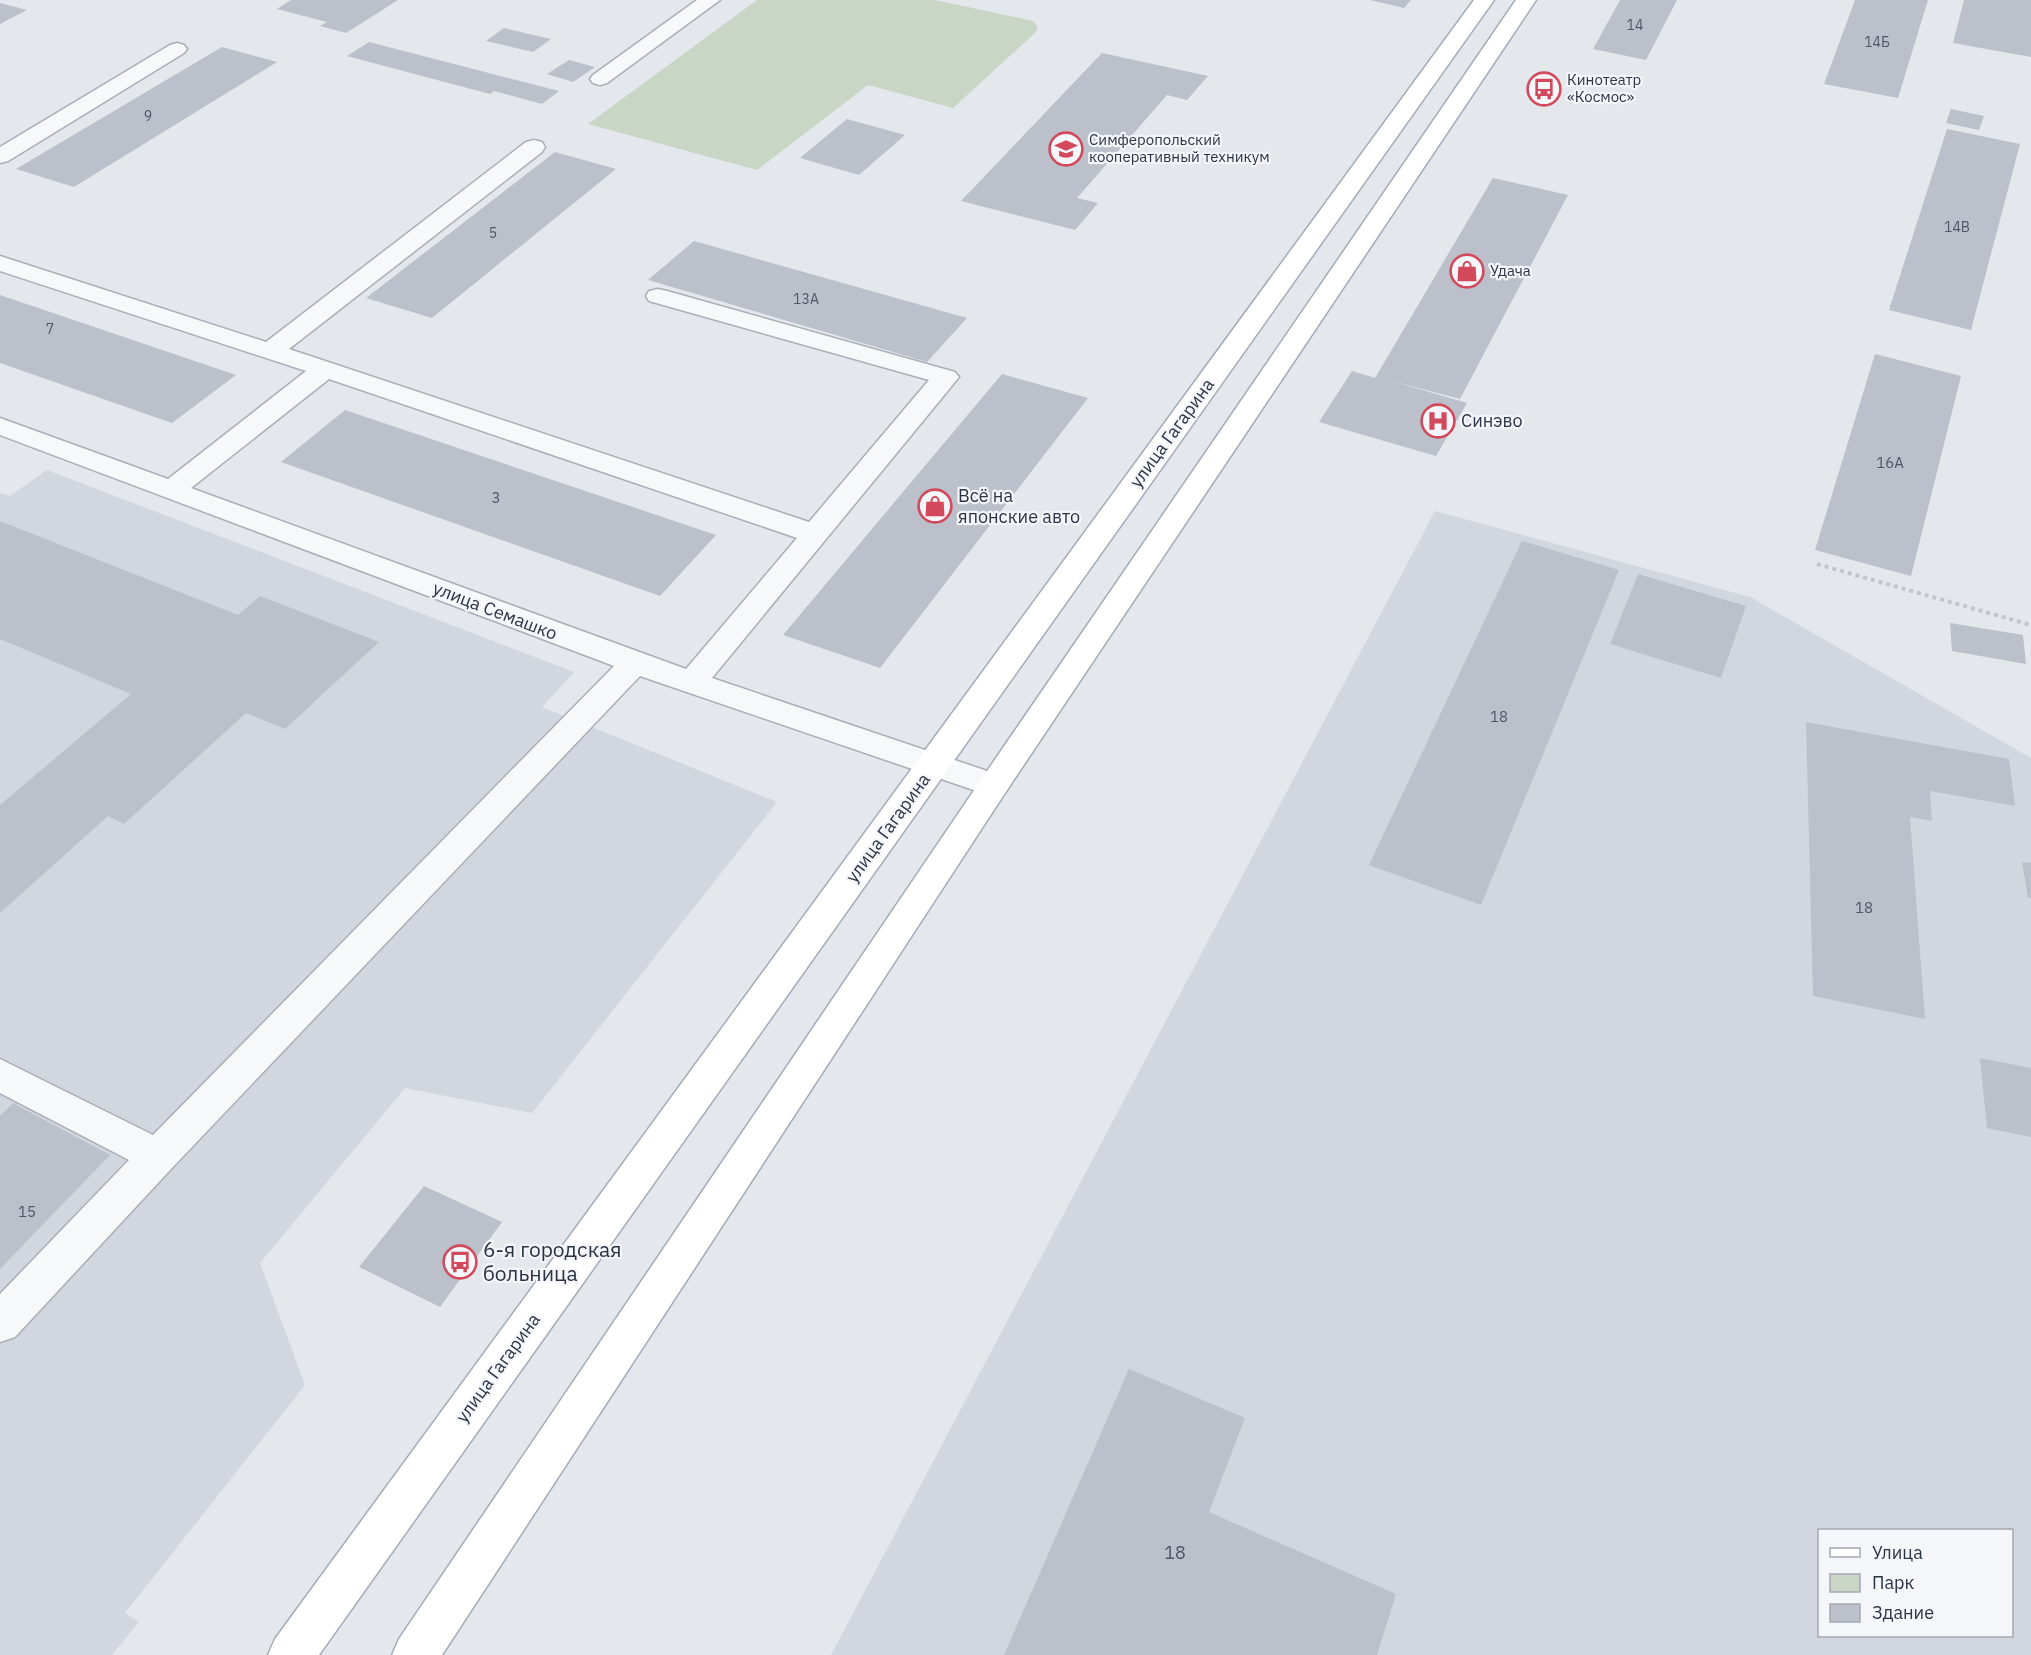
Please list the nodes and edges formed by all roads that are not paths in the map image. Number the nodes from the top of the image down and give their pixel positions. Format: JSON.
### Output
{"nodes":[{"id":1,"x":710,"y":0,"type":"edge"},
{"id":2,"x":1484,"y":0,"type":"edge"},
{"id":3,"x":1526,"y":0,"type":"edge"},
{"id":4,"x":177,"y":49,"type":"dead end"},
{"id":5,"x":600,"y":79,"type":"dead end"},
{"id":6,"x":534,"y":147,"type":"dead end"},
{"id":7,"x":0,"y":156,"type":"edge"},
{"id":8,"x":0,"y":263,"type":"edge"},
{"id":9,"x":657,"y":296,"type":"dead end"},
{"id":10,"x":270,"y":351,"type":"junction"},
{"id":11,"x":325,"y":369,"type":"junction"},
{"id":12,"x":0,"y":426,"type":"edge"},
{"id":13,"x":171,"y":489,"type":"junction"},
{"id":14,"x":815,"y":534,"type":"junction"},
{"id":15,"x":635,"y":663,"type":"junction"},
{"id":16,"x":691,"y":683,"type":"junction"},
{"id":17,"x":935,"y":763,"type":"junction"},
{"id":18,"x":994,"y":785,"type":"junction"},
{"id":19,"x":0,"y":1075,"type":"edge"},
{"id":20,"x":158,"y":1156,"type":"junction"},
{"id":21,"x":0,"y":1323,"type":"edge"},
{"id":22,"x":291,"y":1655,"type":"edge"},
{"id":23,"x":415,"y":1655,"type":"edge"}],
"edges":[{"from":1,"to":5,"type":"street"},
{"from":2,"to":17,"type":"main road","name":"улица Гагарина"},
{"from":3,"to":18,"type":"main road"},
{"from":4,"to":7,"type":"street"},
{"from":6,"to":10,"type":"street"},
{"from":8,"to":10,"type":"street"},
{"from":9,"to":14,"type":"street"},
{"from":10,"to":11,"type":"street"},
{"from":11,"to":13,"type":"street"},
{"from":11,"to":14,"type":"street"},
{"from":12,"to":13,"type":"street","name":"улица Семашко"},
{"from":13,"to":15,"type":"street","name":"улица Семашко"},
{"from":14,"to":16,"type":"street"},
{"from":15,"to":16,"type":"street","name":"улица Семашко"},
{"from":15,"to":20,"type":"street"},
{"from":16,"to":17,"type":"street","name":"улица Семашко"},
{"from":17,"to":18,"type":"street","name":"улица Семашко"},
{"from":17,"to":22,"type":"main road","name":"улица Гагарина"},
{"from":18,"to":23,"type":"main road"},
{"from":19,"to":20,"type":"street"},
{"from":20,"to":21,"type":"street"}]}
